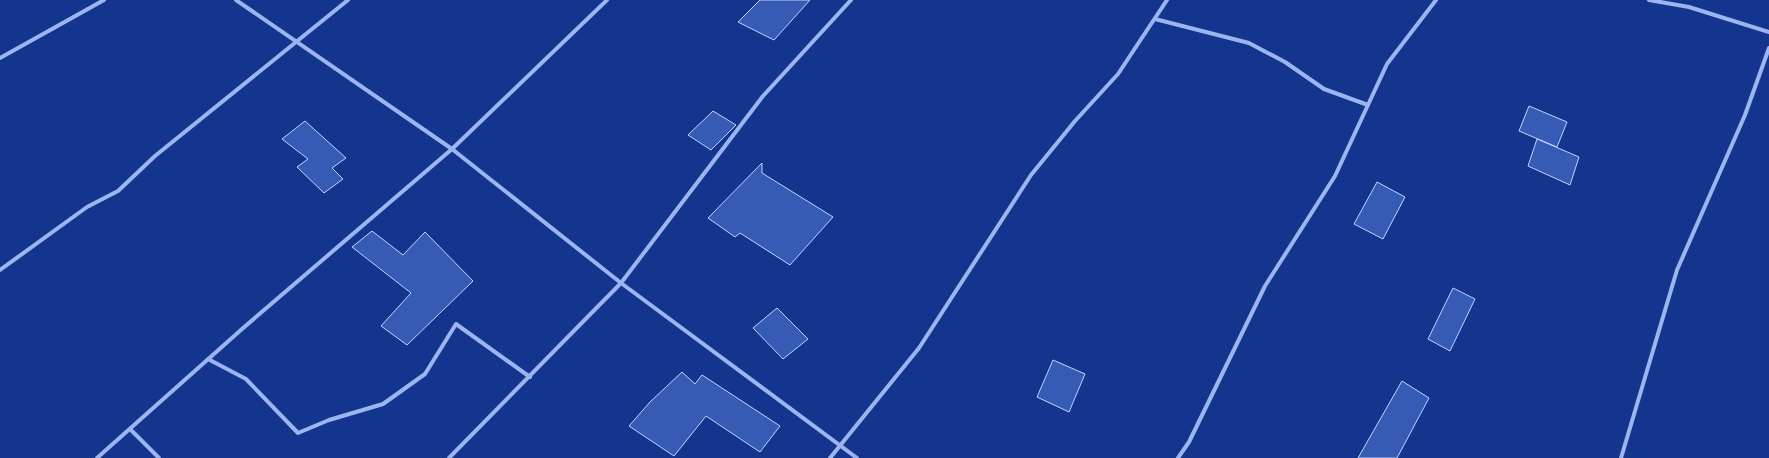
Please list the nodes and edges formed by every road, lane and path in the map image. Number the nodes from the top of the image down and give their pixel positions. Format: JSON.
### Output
{"nodes":[{"id":1,"x":104,"y":0,"type":"edge"},
{"id":2,"x":236,"y":0,"type":"edge"},
{"id":3,"x":348,"y":0,"type":"edge"},
{"id":4,"x":607,"y":0,"type":"edge"},
{"id":5,"x":851,"y":0,"type":"edge"},
{"id":6,"x":1167,"y":0,"type":"edge"},
{"id":7,"x":1436,"y":0,"type":"edge"},
{"id":8,"x":1649,"y":0,"type":"edge"},
{"id":9,"x":1155,"y":19,"type":"junction"},
{"id":10,"x":1769,"y":32,"type":"edge"},
{"id":11,"x":296,"y":41,"type":"junction"},
{"id":12,"x":1769,"y":48,"type":"edge"},
{"id":13,"x":0,"y":58,"type":"edge"},
{"id":14,"x":1368,"y":105,"type":"junction"},
{"id":15,"x":452,"y":149,"type":"junction"},
{"id":16,"x":0,"y":270,"type":"edge"},
{"id":17,"x":621,"y":283,"type":"junction"},
{"id":18,"x":208,"y":359,"type":"junction"},
{"id":19,"x":530,"y":377,"type":"junction"},
{"id":20,"x":130,"y":429,"type":"junction"},
{"id":21,"x":840,"y":445,"type":"junction"},
{"id":22,"x":98,"y":458,"type":"edge"},
{"id":23,"x":158,"y":458,"type":"edge"},
{"id":24,"x":449,"y":458,"type":"edge"},
{"id":25,"x":830,"y":458,"type":"edge"},
{"id":26,"x":857,"y":458,"type":"edge"},
{"id":27,"x":1178,"y":458,"type":"edge"},
{"id":28,"x":1621,"y":458,"type":"edge"}],
"edges":[{"from":1,"to":13,"type":"street"},
{"from":2,"to":11,"type":"street"},
{"from":3,"to":11,"type":"street"},
{"from":4,"to":15,"type":"street"},
{"from":5,"to":17,"type":"street"},
{"from":6,"to":9,"type":"street"},
{"from":7,"to":14,"type":"street"},
{"from":8,"to":10,"type":"street"},
{"from":9,"to":14,"type":"street"},
{"from":9,"to":21,"type":"street"},
{"from":11,"to":15,"type":"street"},
{"from":11,"to":16,"type":"street"},
{"from":12,"to":28,"type":"street"},
{"from":14,"to":27,"type":"street"},
{"from":15,"to":17,"type":"street"},
{"from":15,"to":18,"type":"street"},
{"from":17,"to":19,"type":"street"},
{"from":17,"to":21,"type":"street"},
{"from":18,"to":19,"type":"street"},
{"from":18,"to":20,"type":"street"},
{"from":19,"to":24,"type":"street"},
{"from":20,"to":22,"type":"street"},
{"from":20,"to":23,"type":"street"},
{"from":21,"to":25,"type":"street"},
{"from":21,"to":26,"type":"street"}]}
